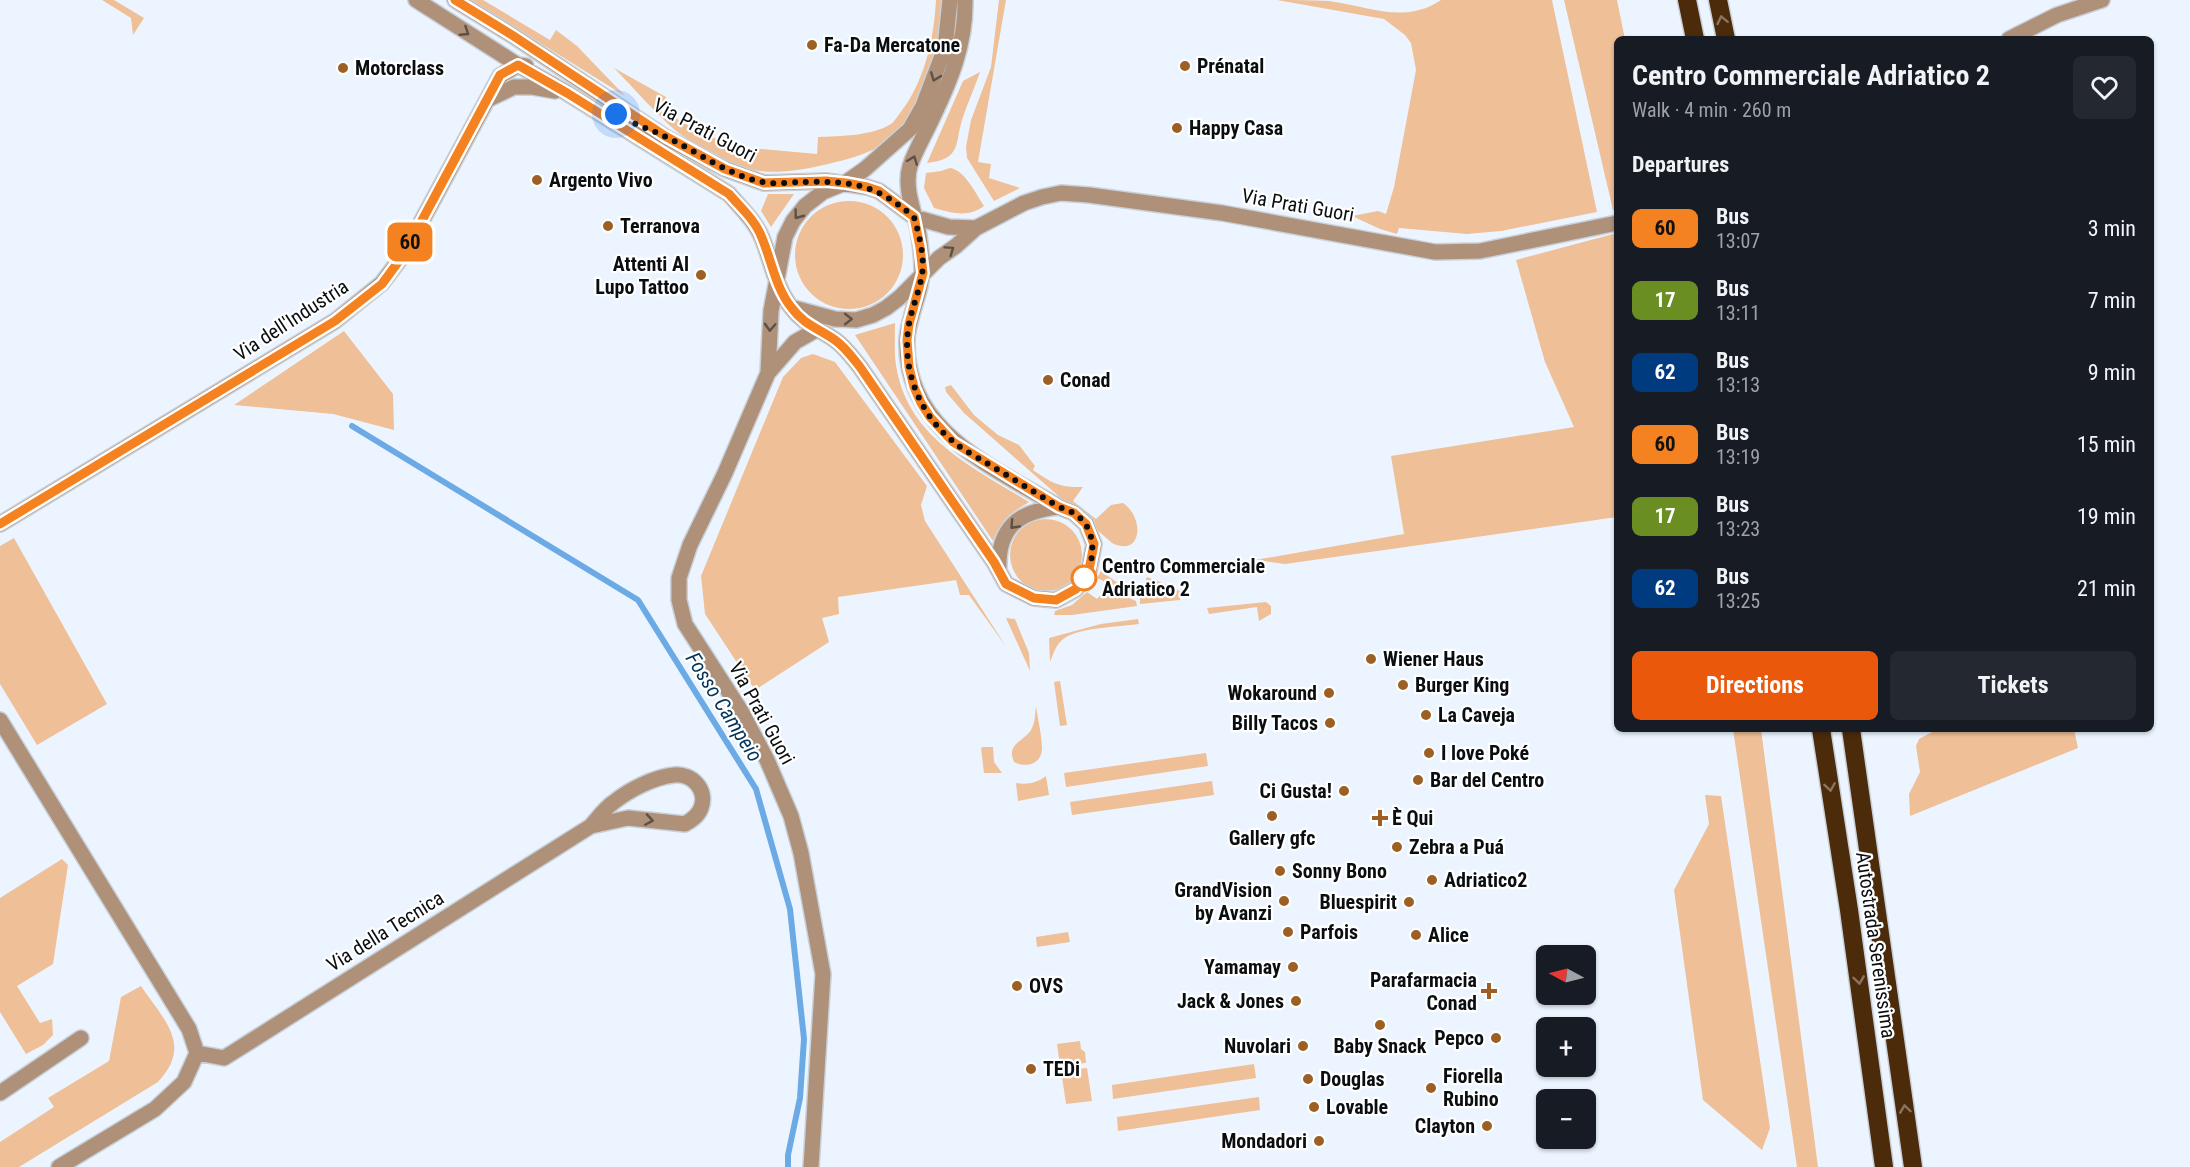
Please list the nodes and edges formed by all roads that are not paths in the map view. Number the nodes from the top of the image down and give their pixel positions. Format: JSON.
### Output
{"nodes":[{"id":1,"x":416,"y":0,"type":"edge"},
{"id":2,"x":455,"y":0,"type":"edge"},
{"id":3,"x":950,"y":0,"type":"edge"},
{"id":4,"x":965,"y":0,"type":"edge"},
{"id":5,"x":1687,"y":0,"type":"edge"},
{"id":6,"x":1718,"y":0,"type":"edge"},
{"id":7,"x":2102,"y":0,"type":"edge"},
{"id":8,"x":1694,"y":36,"type":"edge"},
{"id":9,"x":1725,"y":36,"type":"edge"},
{"id":10,"x":2015,"y":36,"type":"edge"},
{"id":11,"x":518,"y":65,"type":"junction"},
{"id":12,"x":567,"y":93,"type":"junction"},
{"id":13,"x":487,"y":100,"type":"junction"},
{"id":14,"x":665,"y":136,"type":"junction"},
{"id":15,"x":846,"y":183,"type":"junction"},
{"id":16,"x":914,"y":217,"type":"junction"},
{"id":17,"x":1614,"y":224,"type":"edge"},
{"id":18,"x":976,"y":228,"type":"junction"},
{"id":19,"x":923,"y":273,"type":"junction"},
{"id":20,"x":776,"y":282,"type":"junction"},
{"id":21,"x":791,"y":307,"type":"junction"},
{"id":22,"x":816,"y":330,"type":"junction"},
{"id":23,"x":768,"y":373,"type":"junction"},
{"id":24,"x":1059,"y":507,"type":"junction"},
{"id":25,"x":0,"y":524,"type":"edge"},
{"id":26,"x":999,"y":571,"type":"junction"},
{"id":27,"x":0,"y":720,"type":"edge"},
{"id":28,"x":1821,"y":732,"type":"edge"},
{"id":29,"x":1851,"y":732,"type":"edge"},
{"id":30,"x":591,"y":826,"type":"junction"},
{"id":31,"x":81,"y":1038,"type":"dead end"},
{"id":32,"x":197,"y":1053,"type":"junction"},
{"id":33,"x":0,"y":1093,"type":"edge"},
{"id":34,"x":59,"y":1167,"type":"edge"},
{"id":35,"x":811,"y":1167,"type":"edge"},
{"id":36,"x":1884,"y":1167,"type":"edge"},
{"id":37,"x":1913,"y":1167,"type":"edge"}],
"edges":[{"from":1,"to":11,"type":"street","name":"Via Prati Guori","one_way":true},
{"from":2,"to":14,"type":"street","name":"Via Prati Guori"},
{"from":3,"to":15,"type":"street","one_way":true},
{"from":16,"to":4,"type":"street","one_way":true},
{"from":5,"to":8,"type":"highway"},
{"from":9,"to":6,"type":"highway","one_way":true},
{"from":7,"to":10,"type":"street"},
{"from":11,"to":12,"type":"street","name":"Via Prati Guori"},
{"from":11,"to":13,"type":"street","name":"Via dell'Industria"},
{"from":11,"to":14,"type":"street"},
{"from":12,"to":13,"type":"street"},
{"from":12,"to":20,"type":"street","name":"Via Prati Guori"},
{"from":13,"to":25,"type":"street","name":"Via dell'Industria"},
{"from":14,"to":15,"type":"street","name":"Via Prati Guori"},
{"from":15,"to":16,"type":"street"},
{"from":15,"to":20,"type":"street","one_way":true},
{"from":16,"to":18,"type":"street"},
{"from":16,"to":19,"type":"street"},
{"from":17,"to":18,"type":"street","name":"Via Prati Guori"},
{"from":19,"to":18,"type":"street","name":"Via Prati Guori","one_way":true},
{"from":21,"to":19,"type":"street","one_way":true},
{"from":19,"to":24,"type":"street","name":"Via Prati Guori"},
{"from":20,"to":21,"type":"street","name":"Via Prati Guori"},
{"from":20,"to":23,"type":"street","name":"Via Prati Guori","one_way":true},
{"from":21,"to":22,"type":"street","name":"Via Prati Guori"},
{"from":22,"to":23,"type":"street","name":"Via Prati Guori"},
{"from":22,"to":26,"type":"street","name":"Via Prati Guori"},
{"from":23,"to":35,"type":"street","name":"Via Prati Guori"},
{"from":24,"to":26,"type":"street","one_way":true},
{"from":24,"to":26,"type":"street","name":"Via Prati Guori"},
{"from":27,"to":32,"type":"street"},
{"from":28,"to":36,"type":"highway","name":"Autostrada Serenissima","one_way":true},
{"from":37,"to":29,"type":"highway","name":"Autostrada Serenissima","one_way":true},
{"from":30,"to":30,"type":"street","one_way":true},
{"from":30,"to":32,"type":"street","name":"Via della Tecnica"},
{"from":31,"to":33,"type":"street"},
{"from":32,"to":34,"type":"street"}]}
